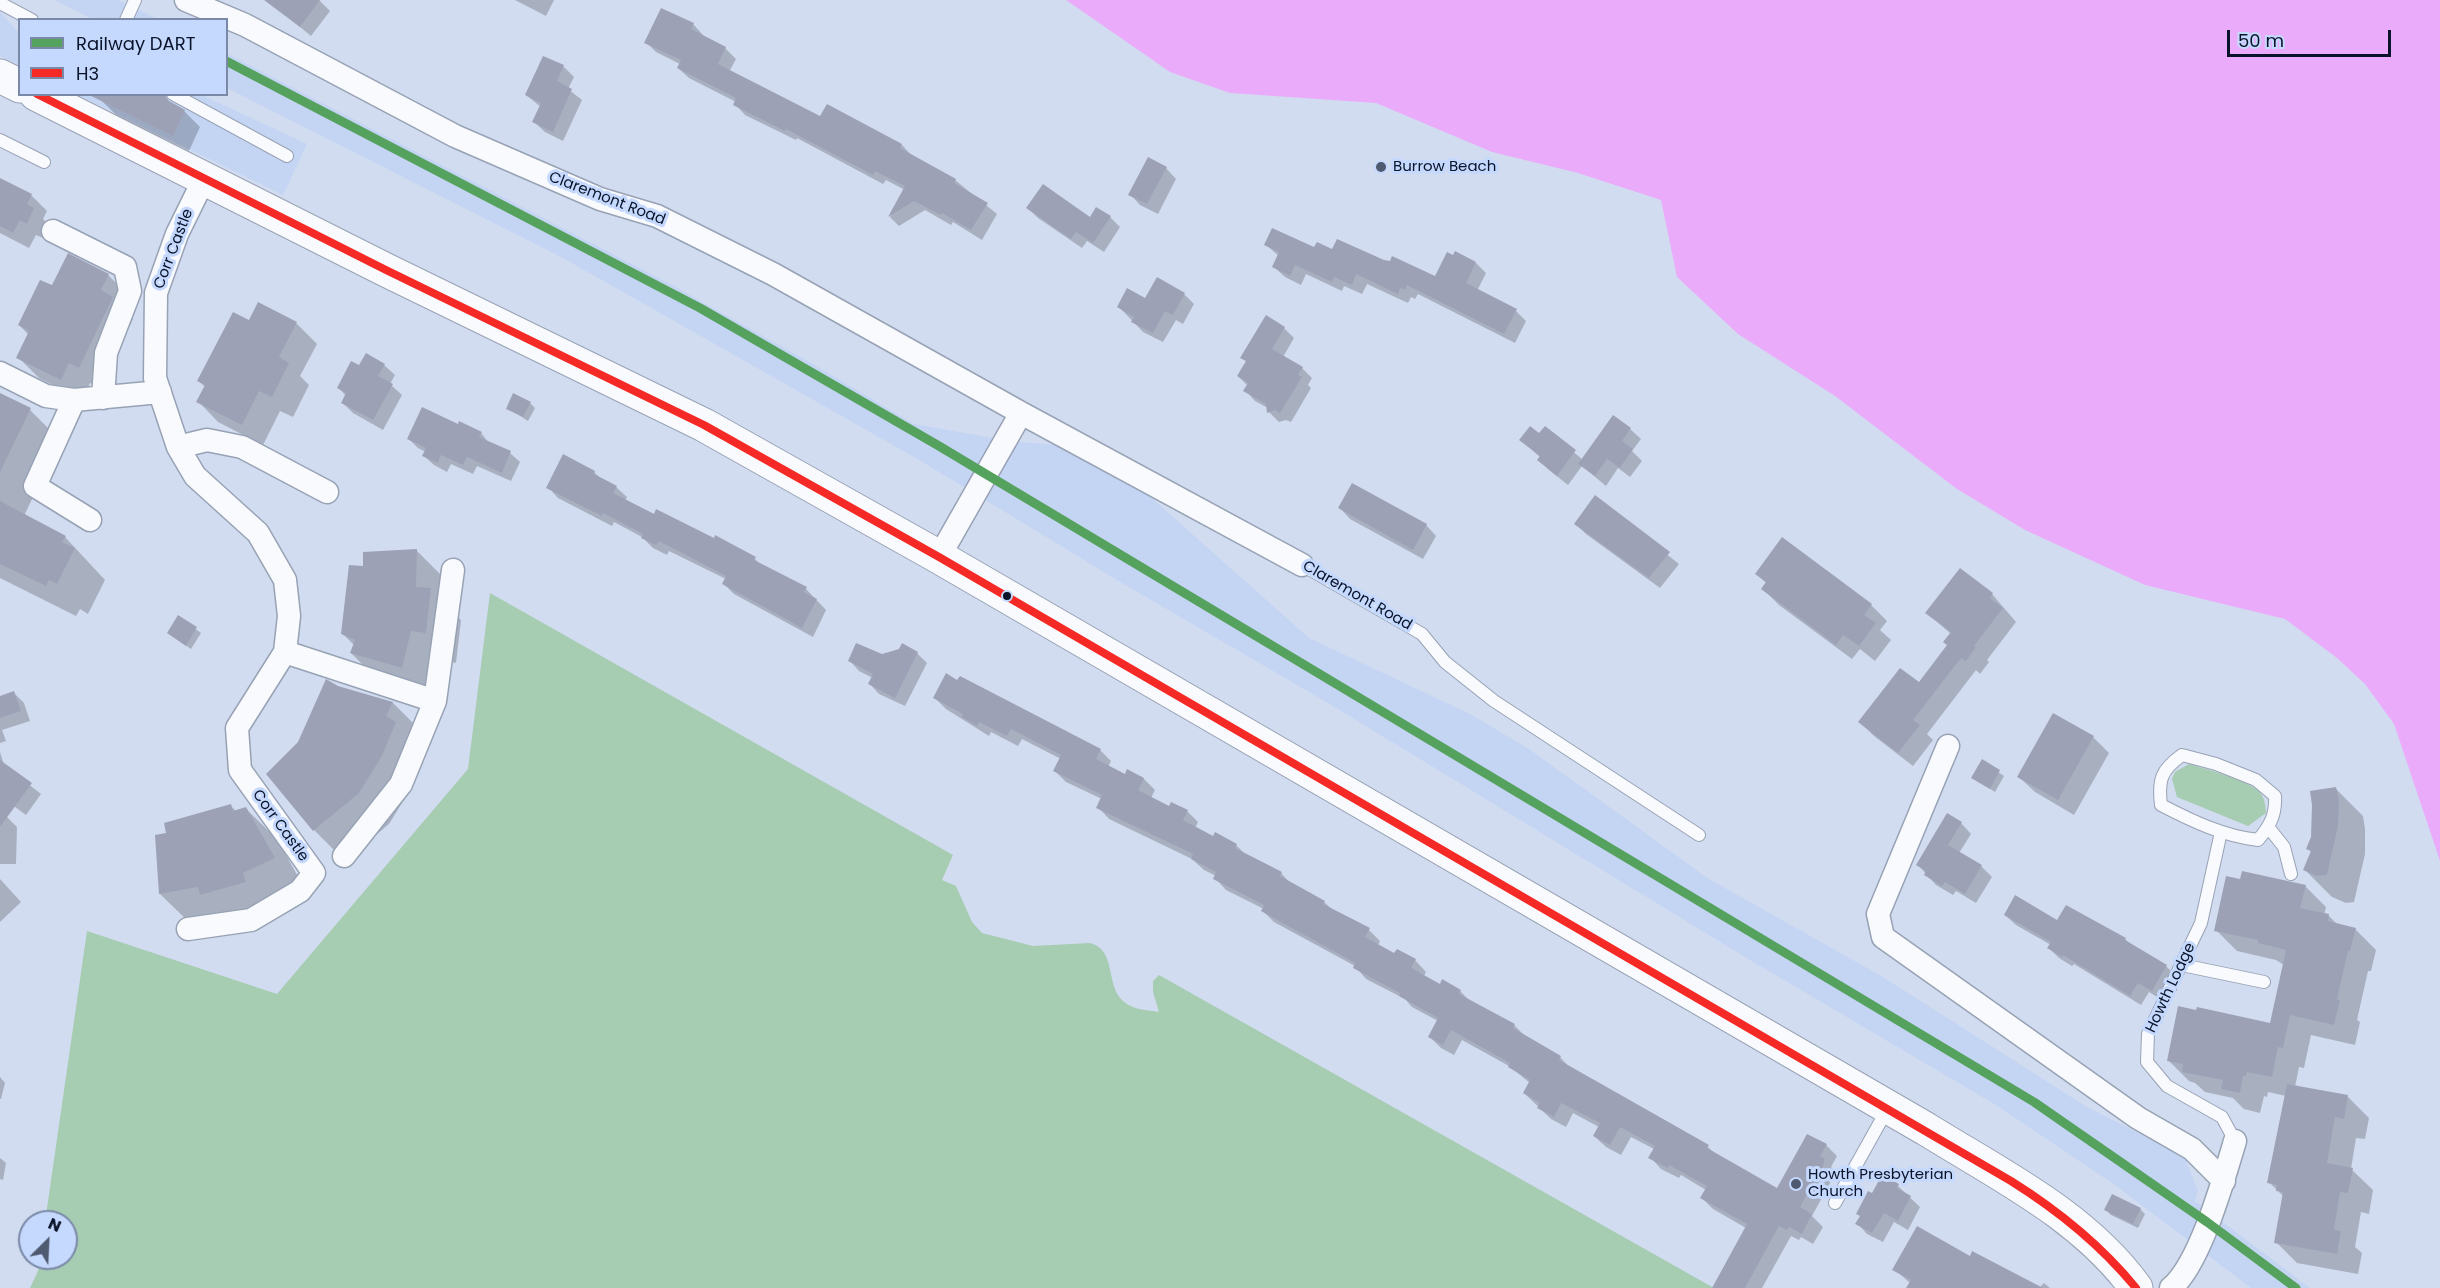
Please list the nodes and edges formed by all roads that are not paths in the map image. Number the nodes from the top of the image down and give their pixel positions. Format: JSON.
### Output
{"nodes":[{"id":1,"x":135,"y":0,"type":"edge"},
{"id":2,"x":186,"y":0,"type":"edge"},
{"id":3,"x":0,"y":3,"type":"edge"},
{"id":4,"x":28,"y":18,"type":"edge"},
{"id":5,"x":127,"y":18,"type":"edge"},
{"id":6,"x":228,"y":18,"type":"edge"},
{"id":7,"x":228,"y":18,"type":"edge"},
{"id":8,"x":0,"y":76,"type":"edge"},
{"id":9,"x":18,"y":85,"type":"edge"},
{"id":10,"x":40,"y":96,"type":"edge"},
{"id":11,"x":177,"y":96,"type":"edge"},
{"id":12,"x":0,"y":140,"type":"edge"},
{"id":13,"x":287,"y":156,"type":"dead end"},
{"id":14,"x":44,"y":162,"type":"dead end"},
{"id":15,"x":204,"y":179,"type":"junction"},
{"id":16,"x":53,"y":231,"type":"dead end"},
{"id":17,"x":0,"y":374,"type":"edge"},
{"id":18,"x":160,"y":392,"type":"junction"},
{"id":19,"x":102,"y":398,"type":"junction"},
{"id":20,"x":74,"y":400,"type":"junction"},
{"id":21,"x":1021,"y":413,"type":"junction"},
{"id":22,"x":178,"y":447,"type":"junction"},
{"id":23,"x":327,"y":492,"type":"dead end"},
{"id":24,"x":90,"y":520,"type":"dead end"},
{"id":25,"x":939,"y":557,"type":"junction"},
{"id":26,"x":1302,"y":565,"type":"joint"},
{"id":27,"x":453,"y":570,"type":"dead end"},
{"id":28,"x":285,"y":652,"type":"junction"},
{"id":29,"x":435,"y":701,"type":"junction"},
{"id":30,"x":1948,"y":746,"type":"dead end"},
{"id":31,"x":2269,"y":828,"type":"junction"},
{"id":32,"x":2221,"y":832,"type":"junction"},
{"id":33,"x":1699,"y":836,"type":"dead end"},
{"id":34,"x":344,"y":856,"type":"dead end"},
{"id":35,"x":2290,"y":874,"type":"dead end"},
{"id":36,"x":188,"y":929,"type":"dead end"},
{"id":37,"x":2182,"y":965,"type":"junction"},
{"id":38,"x":2264,"y":982,"type":"dead end"},
{"id":39,"x":1889,"y":1107,"type":"junction"},
{"id":40,"x":2235,"y":1141,"type":"joint"},
{"id":41,"x":2224,"y":1181,"type":"junction"},
{"id":42,"x":1835,"y":1203,"type":"dead end"},
{"id":43,"x":2136,"y":1288,"type":"edge"},
{"id":44,"x":2171,"y":1288,"type":"edge"}],
"edges":[{"from":1,"to":5,"type":"lane"},
{"from":2,"to":7,"type":"street","name":"Claremont Road"},
{"from":3,"to":4,"type":"lane"},
{"from":6,"to":21,"type":"street","name":"Claremont Road"},
{"from":8,"to":9,"type":"main road"},
{"from":10,"to":15,"type":"main road"},
{"from":11,"to":13,"type":"lane"},
{"from":12,"to":14,"type":"lane"},
{"from":15,"to":18,"type":"street","name":"Corr Castle"},
{"from":15,"to":25,"type":"main road"},
{"from":16,"to":19,"type":"street","name":"Corr Castle"},
{"from":17,"to":20,"type":"street"},
{"from":18,"to":19,"type":"street"},
{"from":18,"to":22,"type":"street","name":"Corr Castle"},
{"from":19,"to":20,"type":"street"},
{"from":20,"to":24,"type":"street"},
{"from":21,"to":25,"type":"street"},
{"from":21,"to":26,"type":"street","name":"Claremont Road"},
{"from":22,"to":23,"type":"street"},
{"from":22,"to":28,"type":"street","name":"Corr Castle"},
{"from":25,"to":39,"type":"main road"},
{"from":26,"to":33,"type":"lane","name":"Claremont Road"},
{"from":27,"to":29,"type":"street"},
{"from":28,"to":29,"type":"street"},
{"from":28,"to":36,"type":"street","name":"Corr Castle"},
{"from":29,"to":34,"type":"street"},
{"from":30,"to":41,"type":"street"},
{"from":31,"to":32,"type":"lane"},
{"from":31,"to":32,"type":"lane"},
{"from":31,"to":35,"type":"lane"},
{"from":32,"to":37,"type":"lane","name":"Howth Lodge"},
{"from":37,"to":38,"type":"lane"},
{"from":37,"to":40,"type":"lane","name":"Howth Lodge"},
{"from":39,"to":42,"type":"lane"},
{"from":39,"to":43,"type":"main road"},
{"from":40,"to":41,"type":"street"},
{"from":41,"to":44,"type":"street"}]}
